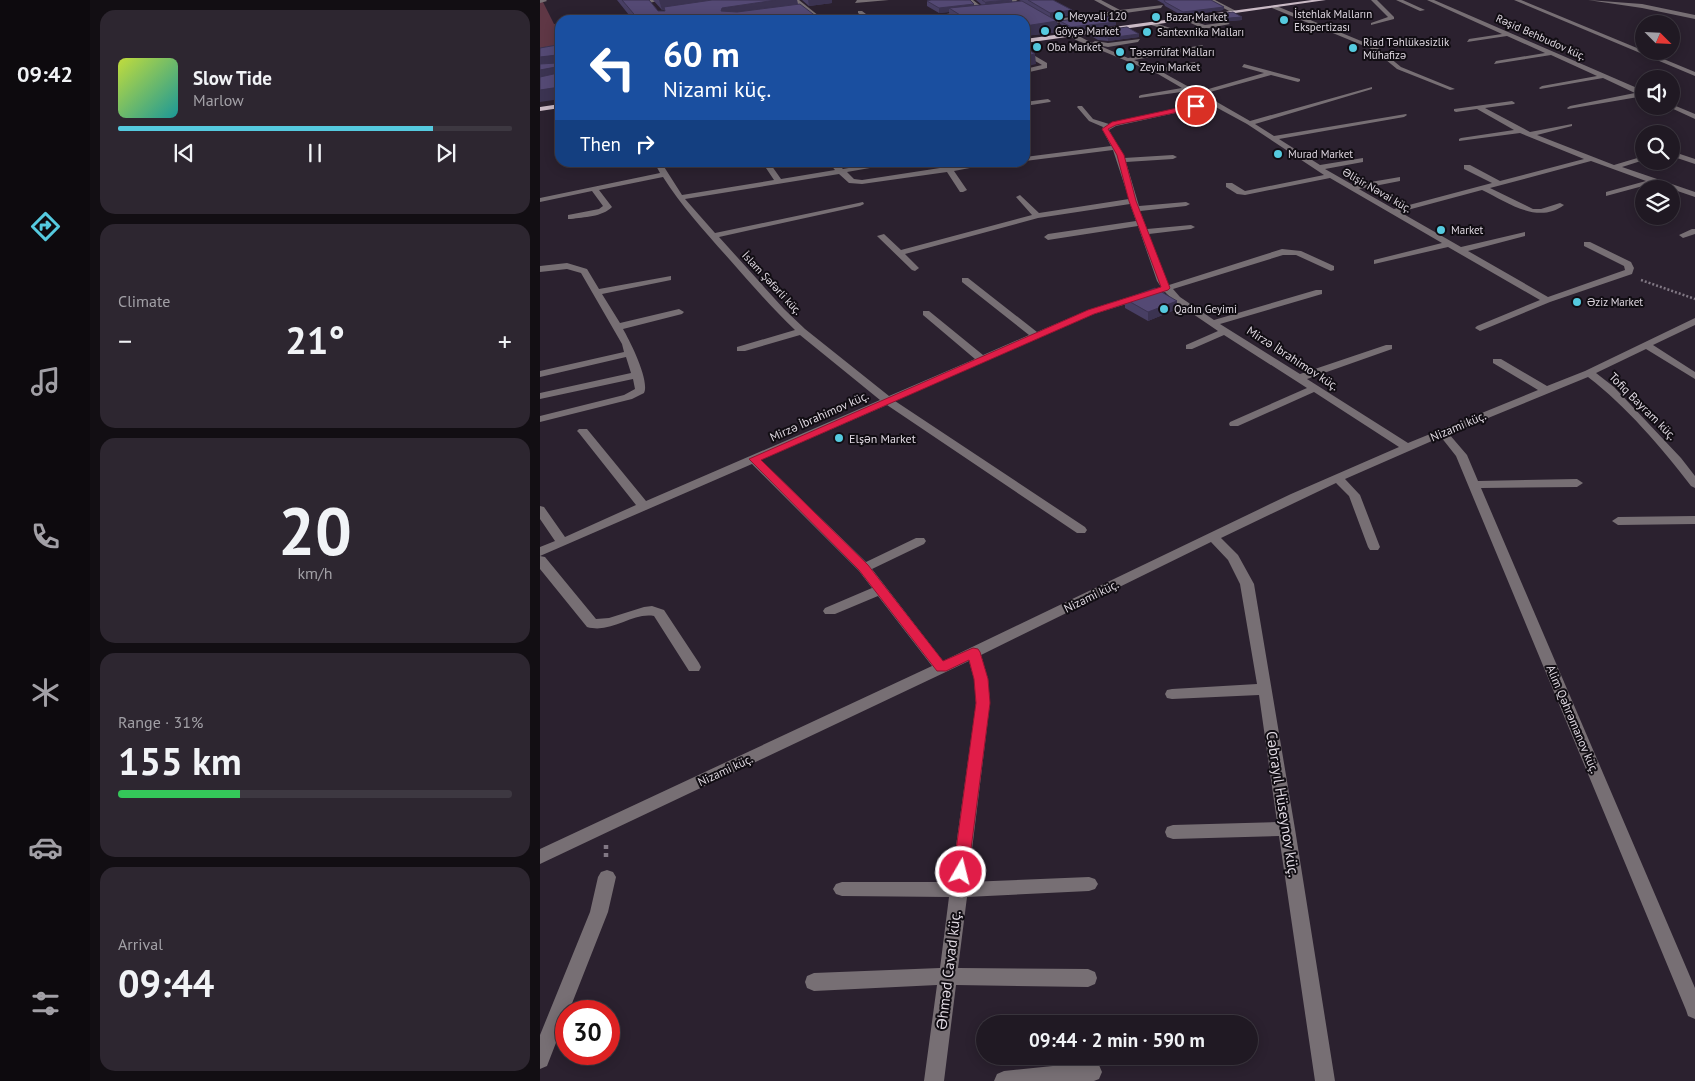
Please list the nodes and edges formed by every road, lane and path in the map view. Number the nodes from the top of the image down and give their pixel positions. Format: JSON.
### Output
{"nodes":[{"id":1,"x":658,"y":0,"type":"edge"},
{"id":2,"x":796,"y":0,"type":"edge"},
{"id":3,"x":886,"y":0,"type":"edge"},
{"id":4,"x":970,"y":0,"type":"edge"},
{"id":5,"x":1012,"y":0,"type":"edge"},
{"id":6,"x":1096,"y":0,"type":"edge"},
{"id":7,"x":1212,"y":0,"type":"edge"},
{"id":8,"x":1323,"y":0,"type":"edge"},
{"id":9,"x":1374,"y":0,"type":"edge"},
{"id":10,"x":1399,"y":0,"type":"edge"},
{"id":11,"x":1430,"y":0,"type":"edge"},
{"id":12,"x":1517,"y":0,"type":"edge"},
{"id":13,"x":1592,"y":0,"type":"edge"},
{"id":14,"x":648,"y":1,"type":"edge"},
{"id":15,"x":1309,"y":1,"type":"edge"},
{"id":16,"x":857,"y":2,"type":"dead end"},
{"id":17,"x":1661,"y":4,"type":"dead end"},
{"id":18,"x":1161,"y":6,"type":"dead end"},
{"id":19,"x":1642,"y":6,"type":"junction"},
{"id":20,"x":654,"y":7,"type":"edge"},
{"id":21,"x":1023,"y":7,"type":"junction"},
{"id":22,"x":1274,"y":7,"type":"junction"},
{"id":23,"x":1013,"y":8,"type":"edge"},
{"id":24,"x":807,"y":9,"type":"junction"},
{"id":25,"x":798,"y":10,"type":"edge"},
{"id":26,"x":994,"y":10,"type":"edge"},
{"id":27,"x":1422,"y":10,"type":"dead end"},
{"id":28,"x":983,"y":11,"type":"junction"},
{"id":29,"x":860,"y":12,"type":"dead end"},
{"id":30,"x":1119,"y":12,"type":"junction"},
{"id":31,"x":1235,"y":12,"type":"junction"},
{"id":32,"x":815,"y":15,"type":"edge"},
{"id":33,"x":864,"y":15,"type":"edge"},
{"id":34,"x":944,"y":15,"type":"edge"},
{"id":35,"x":984,"y":15,"type":"edge"},
{"id":36,"x":1695,"y":17,"type":"edge"},
{"id":37,"x":1186,"y":19,"type":"junction"},
{"id":38,"x":1048,"y":22,"type":"junction"},
{"id":39,"x":1153,"y":24,"type":"junction"},
{"id":40,"x":1227,"y":24,"type":"edge"},
{"id":41,"x":1373,"y":24,"type":"dead end"},
{"id":42,"x":1509,"y":34,"type":"junction"},
{"id":43,"x":1070,"y":35,"type":"junction"},
{"id":44,"x":1195,"y":37,"type":"dead end"},
{"id":45,"x":1138,"y":40,"type":"edge"},
{"id":46,"x":1030,"y":41,"type":"edge"},
{"id":47,"x":1469,"y":41,"type":"dead end"},
{"id":48,"x":1088,"y":44,"type":"junction"},
{"id":49,"x":1201,"y":46,"type":"dead end"},
{"id":50,"x":1554,"y":53,"type":"junction"},
{"id":51,"x":1030,"y":55,"type":"edge"},
{"id":52,"x":1126,"y":60,"type":"junction"},
{"id":53,"x":1193,"y":63,"type":"dead end"},
{"id":54,"x":1496,"y":63,"type":"dead end"},
{"id":55,"x":1244,"y":66,"type":"dead end"},
{"id":56,"x":1030,"y":70,"type":"edge"},
{"id":57,"x":1156,"y":72,"type":"junction"},
{"id":58,"x":1271,"y":73,"type":"junction"},
{"id":59,"x":1695,"y":74,"type":"edge"},
{"id":60,"x":1604,"y":76,"type":"junction"},
{"id":61,"x":1298,"y":80,"type":"dead end"},
{"id":62,"x":1370,"y":88,"type":"dead end"},
{"id":63,"x":1542,"y":88,"type":"dead end"},
{"id":64,"x":1188,"y":89,"type":"junction"},
{"id":65,"x":1452,"y":89,"type":"dead end"},
{"id":66,"x":1635,"y":90,"type":"edge"},
{"id":67,"x":1197,"y":94,"type":"junction"},
{"id":68,"x":1635,"y":96,"type":"edge"},
{"id":69,"x":1141,"y":97,"type":"dead end"},
{"id":70,"x":1048,"y":101,"type":"dead end"},
{"id":71,"x":1030,"y":103,"type":"edge"},
{"id":72,"x":1212,"y":103,"type":"junction"},
{"id":73,"x":1512,"y":103,"type":"dead end"},
{"id":74,"x":555,"y":107,"type":"edge"},
{"id":75,"x":1080,"y":107,"type":"dead end"},
{"id":76,"x":1479,"y":108,"type":"junction"},
{"id":77,"x":1570,"y":108,"type":"dead end"},
{"id":78,"x":540,"y":109,"type":"edge"},
{"id":79,"x":1456,"y":110,"type":"dead end"},
{"id":80,"x":1680,"y":110,"type":"edge"},
{"id":81,"x":1404,"y":115,"type":"dead end"},
{"id":82,"x":1695,"y":117,"type":"edge"},
{"id":83,"x":1249,"y":123,"type":"junction"},
{"id":84,"x":1570,"y":125,"type":"dead end"},
{"id":85,"x":1107,"y":126,"type":"junction"},
{"id":86,"x":1525,"y":133,"type":"junction"},
{"id":87,"x":1273,"y":138,"type":"junction"},
{"id":88,"x":1461,"y":140,"type":"dead end"},
{"id":89,"x":1116,"y":147,"type":"junction"},
{"id":90,"x":1680,"y":156,"type":"edge"},
{"id":91,"x":1174,"y":157,"type":"dead end"},
{"id":92,"x":1030,"y":158,"type":"edge"},
{"id":93,"x":1591,"y":159,"type":"junction"},
{"id":94,"x":1122,"y":160,"type":"junction"},
{"id":95,"x":1360,"y":160,"type":"dead end"},
{"id":96,"x":1635,"y":161,"type":"edge"},
{"id":97,"x":1695,"y":162,"type":"edge"},
{"id":98,"x":660,"y":167,"type":"edge"},
{"id":99,"x":769,"y":167,"type":"edge"},
{"id":100,"x":837,"y":167,"type":"edge"},
{"id":101,"x":867,"y":167,"type":"edge"},
{"id":102,"x":963,"y":167,"type":"edge"},
{"id":103,"x":1467,"y":167,"type":"dead end"},
{"id":104,"x":1614,"y":167,"type":"junction"},
{"id":105,"x":1318,"y":168,"type":"junction"},
{"id":106,"x":949,"y":169,"type":"junction"},
{"id":107,"x":841,"y":171,"type":"junction"},
{"id":108,"x":664,"y":174,"type":"junction"},
{"id":109,"x":1331,"y":176,"type":"junction"},
{"id":110,"x":1397,"y":179,"type":"dead end"},
{"id":111,"x":1650,"y":180,"type":"edge"},
{"id":112,"x":779,"y":181,"type":"junction"},
{"id":113,"x":1500,"y":184,"type":"junction"},
{"id":114,"x":1229,"y":185,"type":"dead end"},
{"id":115,"x":1635,"y":186,"type":"edge"},
{"id":116,"x":1351,"y":188,"type":"junction"},
{"id":117,"x":1483,"y":188,"type":"junction"},
{"id":118,"x":594,"y":189,"type":"junction"},
{"id":119,"x":963,"y":190,"type":"dead end"},
{"id":120,"x":1680,"y":190,"type":"edge"},
{"id":121,"x":1609,"y":194,"type":"dead end"},
{"id":122,"x":1695,"y":195,"type":"edge"},
{"id":123,"x":1020,"y":197,"type":"dead end"},
{"id":124,"x":680,"y":198,"type":"junction"},
{"id":125,"x":540,"y":200,"type":"edge"},
{"id":126,"x":860,"y":204,"type":"dead end"},
{"id":127,"x":1186,"y":204,"type":"dead end"},
{"id":128,"x":1134,"y":205,"type":"junction"},
{"id":129,"x":1560,"y":205,"type":"dead end"},
{"id":130,"x":1392,"y":212,"type":"junction"},
{"id":131,"x":1036,"y":216,"type":"junction"},
{"id":132,"x":572,"y":217,"type":"dead end"},
{"id":133,"x":1191,"y":227,"type":"dead end"},
{"id":134,"x":1144,"y":228,"type":"junction"},
{"id":135,"x":1695,"y":231,"type":"edge"},
{"id":136,"x":1522,"y":234,"type":"dead end"},
{"id":137,"x":1682,"y":235,"type":"dead end"},
{"id":138,"x":713,"y":236,"type":"junction"},
{"id":139,"x":882,"y":236,"type":"dead end"},
{"id":140,"x":1048,"y":237,"type":"dead end"},
{"id":141,"x":1448,"y":244,"type":"junction"},
{"id":142,"x":1587,"y":244,"type":"dead end"},
{"id":143,"x":1461,"y":250,"type":"junction"},
{"id":144,"x":899,"y":253,"type":"junction"},
{"id":145,"x":1377,"y":262,"type":"dead end"},
{"id":146,"x":916,"y":268,"type":"dead end"},
{"id":147,"x":1331,"y":268,"type":"dead end"},
{"id":148,"x":540,"y":269,"type":"edge"},
{"id":149,"x":1624,"y":274,"type":"junction"},
{"id":150,"x":668,"y":278,"type":"dead end"},
{"id":151,"x":965,"y":280,"type":"dead end"},
{"id":152,"x":1165,"y":288,"type":"junction"},
{"id":153,"x":596,"y":292,"type":"junction"},
{"id":154,"x":1319,"y":292,"type":"dead end"},
{"id":155,"x":1695,"y":299,"type":"edge"},
{"id":156,"x":1547,"y":300,"type":"junction"},
{"id":157,"x":679,"y":312,"type":"dead end"},
{"id":158,"x":926,"y":313,"type":"dead end"},
{"id":159,"x":1695,"y":321,"type":"edge"},
{"id":160,"x":1212,"y":323,"type":"junction"},
{"id":161,"x":617,"y":327,"type":"junction"},
{"id":162,"x":1480,"y":328,"type":"dead end"},
{"id":163,"x":802,"y":331,"type":"junction"},
{"id":164,"x":1225,"y":331,"type":"junction"},
{"id":165,"x":1036,"y":336,"type":"junction"},
{"id":166,"x":1646,"y":345,"type":"junction"},
{"id":167,"x":1189,"y":346,"type":"dead end"},
{"id":168,"x":1389,"y":348,"type":"dead end"},
{"id":169,"x":740,"y":349,"type":"dead end"},
{"id":170,"x":631,"y":353,"type":"junction"},
{"id":171,"x":982,"y":360,"type":"junction"},
{"id":172,"x":1497,"y":361,"type":"dead end"},
{"id":173,"x":1588,"y":373,"type":"junction"},
{"id":174,"x":540,"y":374,"type":"edge"},
{"id":175,"x":638,"y":375,"type":"junction"},
{"id":176,"x":1695,"y":376,"type":"edge"},
{"id":177,"x":1299,"y":378,"type":"junction"},
{"id":178,"x":1315,"y":388,"type":"junction"},
{"id":179,"x":1546,"y":390,"type":"junction"},
{"id":180,"x":540,"y":396,"type":"edge"},
{"id":181,"x":888,"y":401,"type":"junction"},
{"id":182,"x":540,"y":419,"type":"edge"},
{"id":183,"x":1234,"y":424,"type":"dead end"},
{"id":184,"x":582,"y":431,"type":"dead end"},
{"id":185,"x":1443,"y":433,"type":"junction"},
{"id":186,"x":1408,"y":448,"type":"junction"},
{"id":187,"x":754,"y":459,"type":"junction"},
{"id":188,"x":1337,"y":478,"type":"junction"},
{"id":189,"x":1576,"y":483,"type":"dead end"},
{"id":190,"x":1695,"y":484,"type":"edge"},
{"id":191,"x":1473,"y":485,"type":"junction"},
{"id":192,"x":644,"y":507,"type":"junction"},
{"id":193,"x":540,"y":510,"type":"edge"},
{"id":194,"x":1695,"y":520,"type":"edge"},
{"id":195,"x":1618,"y":521,"type":"dead end"},
{"id":196,"x":1081,"y":530,"type":"dead end"},
{"id":197,"x":1213,"y":537,"type":"junction"},
{"id":198,"x":920,"y":540,"type":"dead end"},
{"id":199,"x":562,"y":542,"type":"junction"},
{"id":200,"x":1374,"y":547,"type":"dead end"},
{"id":201,"x":540,"y":552,"type":"edge"},
{"id":202,"x":540,"y":560,"type":"edge"},
{"id":203,"x":864,"y":568,"type":"junction"},
{"id":204,"x":882,"y":589,"type":"junction"},
{"id":205,"x":830,"y":611,"type":"dead end"},
{"id":206,"x":973,"y":652,"type":"junction"},
{"id":207,"x":694,"y":667,"type":"dead end"},
{"id":208,"x":941,"y":668,"type":"junction"},
{"id":209,"x":1265,"y":689,"type":"junction"},
{"id":210,"x":1172,"y":694,"type":"dead end"},
{"id":211,"x":605,"y":827,"type":"junction"},
{"id":212,"x":1287,"y":829,"type":"junction"},
{"id":213,"x":1173,"y":832,"type":"dead end"},
{"id":214,"x":540,"y":857,"type":"edge"},
{"id":215,"x":607,"y":877,"type":"joint"},
{"id":216,"x":1089,"y":884,"type":"dead end"},
{"id":217,"x":842,"y":889,"type":"dead end"},
{"id":218,"x":958,"y":890,"type":"junction"},
{"id":219,"x":947,"y":976,"type":"junction"},
{"id":220,"x":1088,"y":978,"type":"dead end"},
{"id":221,"x":814,"y":982,"type":"dead end"},
{"id":222,"x":1695,"y":1010,"type":"edge"},
{"id":223,"x":540,"y":1059,"type":"edge"},
{"id":224,"x":1092,"y":1072,"type":"dead end"},
{"id":225,"x":934,"y":1081,"type":"edge"},
{"id":226,"x":1004,"y":1081,"type":"edge"},
{"id":227,"x":1325,"y":1081,"type":"edge"}],
"edges":[{"from":1,"to":14,"type":"street"},
{"from":2,"to":24,"type":"street"},
{"from":3,"to":16,"type":"street"},
{"from":4,"to":28,"type":"street"},
{"from":5,"to":21,"type":"street","name":"Əlişir Nəvai küç."},
{"from":6,"to":30,"type":"street"},
{"from":7,"to":31,"type":"street"},
{"from":8,"to":15,"type":"main road"},
{"from":9,"to":41,"type":"street"},
{"from":10,"to":27,"type":"street"},
{"from":11,"to":42,"type":"street","name":"Rəşid Behbudov küç."},
{"from":12,"to":59,"type":"street"},
{"from":13,"to":19,"type":"street"},
{"from":14,"to":20,"type":"street"},
{"from":15,"to":22,"type":"main road"},
{"from":17,"to":19,"type":"street"},
{"from":18,"to":30,"type":"street"},
{"from":19,"to":36,"type":"street"},
{"from":21,"to":23,"type":"street"},
{"from":21,"to":38,"type":"street","name":"Əlişir Nəvai küç."},
{"from":22,"to":31,"type":"main road"},
{"from":22,"to":65,"type":"street"},
{"from":24,"to":25,"type":"street"},
{"from":24,"to":32,"type":"street"},
{"from":26,"to":28,"type":"street"},
{"from":28,"to":34,"type":"street"},
{"from":28,"to":35,"type":"street"},
{"from":29,"to":33,"type":"street"},
{"from":30,"to":38,"type":"street"},
{"from":31,"to":37,"type":"main road"},
{"from":37,"to":39,"type":"main road"},
{"from":37,"to":40,"type":"street"},
{"from":38,"to":43,"type":"street","name":"Əlişir Nəvai küç."},
{"from":39,"to":43,"type":"main road"},
{"from":39,"to":44,"type":"street"},
{"from":42,"to":47,"type":"street"},
{"from":42,"to":50,"type":"street","name":"Rəşid Behbudov küç."},
{"from":43,"to":46,"type":"main road"},
{"from":43,"to":48,"type":"street","name":"Əlişir Nəvai küç."},
{"from":45,"to":48,"type":"street"},
{"from":48,"to":52,"type":"street","name":"Əlişir Nəvai küç."},
{"from":49,"to":52,"type":"street"},
{"from":50,"to":54,"type":"street"},
{"from":50,"to":60,"type":"street","name":"Rəşid Behbudov küç."},
{"from":51,"to":56,"type":"street"},
{"from":52,"to":57,"type":"street","name":"Əlişir Nəvai küç."},
{"from":53,"to":57,"type":"street"},
{"from":55,"to":58,"type":"street"},
{"from":57,"to":64,"type":"street","name":"Əlişir Nəvai küç."},
{"from":58,"to":61,"type":"street"},
{"from":58,"to":67,"type":"street"},
{"from":60,"to":63,"type":"street"},
{"from":60,"to":66,"type":"street","name":"Rəşid Behbudov küç."},
{"from":62,"to":83,"type":"street"},
{"from":64,"to":67,"type":"street","name":"Əlişir Nəvai küç."},
{"from":64,"to":69,"type":"street"},
{"from":67,"to":72,"type":"street","name":"Əlişir Nəvai küç."},
{"from":68,"to":77,"type":"street"},
{"from":70,"to":71,"type":"street"},
{"from":72,"to":83,"type":"street","name":"Əlişir Nəvai küç."},
{"from":72,"to":85,"type":"street"},
{"from":73,"to":76,"type":"street"},
{"from":74,"to":78,"type":"main road"},
{"from":75,"to":85,"type":"street"},
{"from":76,"to":79,"type":"street"},
{"from":76,"to":86,"type":"street"},
{"from":80,"to":82,"type":"street"},
{"from":81,"to":87,"type":"street"},
{"from":83,"to":87,"type":"street","name":"Əlişir Nəvai küç."},
{"from":84,"to":86,"type":"street"},
{"from":85,"to":89,"type":"street","name":"Mirzə İbrahimov küç."},
{"from":86,"to":88,"type":"street"},
{"from":86,"to":93,"type":"street"},
{"from":87,"to":105,"type":"street","name":"Əlişir Nəvai küç."},
{"from":89,"to":92,"type":"street"},
{"from":89,"to":94,"type":"street","name":"Mirzə İbrahimov küç."},
{"from":90,"to":97,"type":"street"},
{"from":91,"to":94,"type":"street"},
{"from":93,"to":104,"type":"street"},
{"from":93,"to":113,"type":"street"},
{"from":94,"to":128,"type":"street","name":"Mirzə İbrahimov küç."},
{"from":95,"to":105,"type":"street"},
{"from":96,"to":104,"type":"street"},
{"from":98,"to":108,"type":"street","name":"İslam Şəfərli küç."},
{"from":99,"to":112,"type":"street"},
{"from":100,"to":107,"type":"street"},
{"from":101,"to":107,"type":"street"},
{"from":102,"to":106,"type":"street"},
{"from":103,"to":113,"type":"street"},
{"from":104,"to":111,"type":"street"},
{"from":105,"to":109,"type":"street","name":"Əlişir Nəvai küç."},
{"from":106,"to":107,"type":"street"},
{"from":106,"to":119,"type":"street"},
{"from":107,"to":112,"type":"street"},
{"from":108,"to":118,"type":"street"},
{"from":108,"to":124,"type":"street","name":"İslam Şəfərli küç."},
{"from":109,"to":114,"type":"street"},
{"from":109,"to":116,"type":"street","name":"Əlişir Nəvai küç."},
{"from":110,"to":116,"type":"street"},
{"from":112,"to":124,"type":"street"},
{"from":113,"to":117,"type":"street"},
{"from":115,"to":121,"type":"street"},
{"from":116,"to":130,"type":"street","name":"Əlişir Nəvai küç."},
{"from":117,"to":129,"type":"street"},
{"from":117,"to":130,"type":"street"},
{"from":118,"to":125,"type":"street"},
{"from":118,"to":132,"type":"street"},
{"from":120,"to":122,"type":"street"},
{"from":123,"to":131,"type":"street"},
{"from":124,"to":138,"type":"street","name":"İslam Şəfərli küç."},
{"from":126,"to":138,"type":"street"},
{"from":127,"to":128,"type":"street"},
{"from":128,"to":131,"type":"street"},
{"from":128,"to":134,"type":"street","name":"Mirzə İbrahimov küç."},
{"from":130,"to":141,"type":"street","name":"Əlişir Nəvai küç."},
{"from":131,"to":144,"type":"street"},
{"from":133,"to":134,"type":"street"},
{"from":134,"to":140,"type":"street"},
{"from":134,"to":152,"type":"street","name":"Mirzə İbrahimov küç."},
{"from":135,"to":137,"type":"street"},
{"from":136,"to":143,"type":"street"},
{"from":138,"to":163,"type":"street","name":"İslam Şəfərli küç."},
{"from":139,"to":144,"type":"street"},
{"from":141,"to":143,"type":"street","name":"Əlişir Nəvai küç."},
{"from":141,"to":145,"type":"street"},
{"from":142,"to":149,"type":"street"},
{"from":143,"to":156,"type":"street","name":"Əlişir Nəvai küç."},
{"from":144,"to":146,"type":"street"},
{"from":147,"to":152,"type":"street"},
{"from":148,"to":153,"type":"street"},
{"from":149,"to":155,"type":"path"},
{"from":149,"to":156,"type":"street"},
{"from":150,"to":153,"type":"street"},
{"from":151,"to":165,"type":"street"},
{"from":152,"to":160,"type":"street","name":"Mirzə İbrahimov küç."},
{"from":152,"to":165,"type":"street","name":"Mirzə İbrahimov küç."},
{"from":153,"to":161,"type":"street"},
{"from":154,"to":160,"type":"street"},
{"from":156,"to":162,"type":"street"},
{"from":157,"to":161,"type":"street"},
{"from":158,"to":171,"type":"street"},
{"from":159,"to":166,"type":"street","name":"Nizami küç."},
{"from":160,"to":164,"type":"street","name":"Mirzə İbrahimov küç."},
{"from":161,"to":170,"type":"street"},
{"from":163,"to":169,"type":"street"},
{"from":163,"to":181,"type":"street","name":"İslam Şəfərli küç."},
{"from":164,"to":167,"type":"street"},
{"from":164,"to":177,"type":"street","name":"Mirzə İbrahimov küç."},
{"from":165,"to":171,"type":"street","name":"Mirzə İbrahimov küç."},
{"from":166,"to":173,"type":"street","name":"Nizami küç."},
{"from":166,"to":176,"type":"street"},
{"from":168,"to":177,"type":"street"},
{"from":170,"to":174,"type":"street"},
{"from":170,"to":175,"type":"street"},
{"from":171,"to":181,"type":"street","name":"Mirzə İbrahimov küç."},
{"from":172,"to":179,"type":"street"},
{"from":173,"to":179,"type":"street","name":"Nizami küç."},
{"from":173,"to":190,"type":"street","name":"Tofiq Bayram küç."},
{"from":175,"to":180,"type":"street"},
{"from":175,"to":182,"type":"street"},
{"from":177,"to":178,"type":"street","name":"Mirzə İbrahimov küç."},
{"from":178,"to":183,"type":"street"},
{"from":178,"to":186,"type":"street","name":"Mirzə İbrahimov küç."},
{"from":179,"to":185,"type":"street","name":"Nizami küç."},
{"from":181,"to":187,"type":"street","name":"Mirzə İbrahimov küç."},
{"from":181,"to":196,"type":"street","name":"İslam Şəfərli küç."},
{"from":184,"to":192,"type":"street"},
{"from":185,"to":186,"type":"street","name":"Nizami küç."},
{"from":185,"to":191,"type":"street","name":"Alim Qəhrəmanov küç."},
{"from":186,"to":188,"type":"street","name":"Nizami küç."},
{"from":187,"to":192,"type":"street","name":"Mirzə İbrahimov küç."},
{"from":187,"to":203,"type":"street"},
{"from":188,"to":197,"type":"street","name":"Nizami küç."},
{"from":188,"to":200,"type":"street"},
{"from":189,"to":191,"type":"street"},
{"from":191,"to":222,"type":"street","name":"Alim Qəhrəmanov küç."},
{"from":192,"to":199,"type":"street","name":"Mirzə İbrahimov küç."},
{"from":193,"to":199,"type":"street"},
{"from":194,"to":195,"type":"street"},
{"from":197,"to":206,"type":"street","name":"Nizami küç."},
{"from":197,"to":209,"type":"street","name":"Cəbrayıl Hüseynov küç."},
{"from":198,"to":203,"type":"street"},
{"from":199,"to":201,"type":"street","name":"Mirzə İbrahimov küç."},
{"from":202,"to":207,"type":"street"},
{"from":203,"to":204,"type":"street"},
{"from":204,"to":205,"type":"street"},
{"from":204,"to":208,"type":"street"},
{"from":206,"to":208,"type":"street","name":"Nizami küç."},
{"from":206,"to":218,"type":"street","name":"Əhməd Cavad küç."},
{"from":208,"to":211,"type":"street","name":"Nizami küç."},
{"from":209,"to":210,"type":"street"},
{"from":209,"to":212,"type":"street","name":"Cəbrayıl Hüseynov küç."},
{"from":211,"to":214,"type":"street","name":"Nizami küç."},
{"from":211,"to":215,"type":"path"},
{"from":212,"to":213,"type":"street"},
{"from":212,"to":227,"type":"street","name":"Cəbrayıl Hüseynov küç."},
{"from":215,"to":223,"type":"street"},
{"from":216,"to":218,"type":"street"},
{"from":217,"to":218,"type":"street"},
{"from":218,"to":219,"type":"street","name":"Əhməd Cavad küç."},
{"from":219,"to":220,"type":"street"},
{"from":219,"to":221,"type":"street"},
{"from":219,"to":225,"type":"street","name":"Əhməd Cavad küç."},
{"from":224,"to":226,"type":"street"}]}
